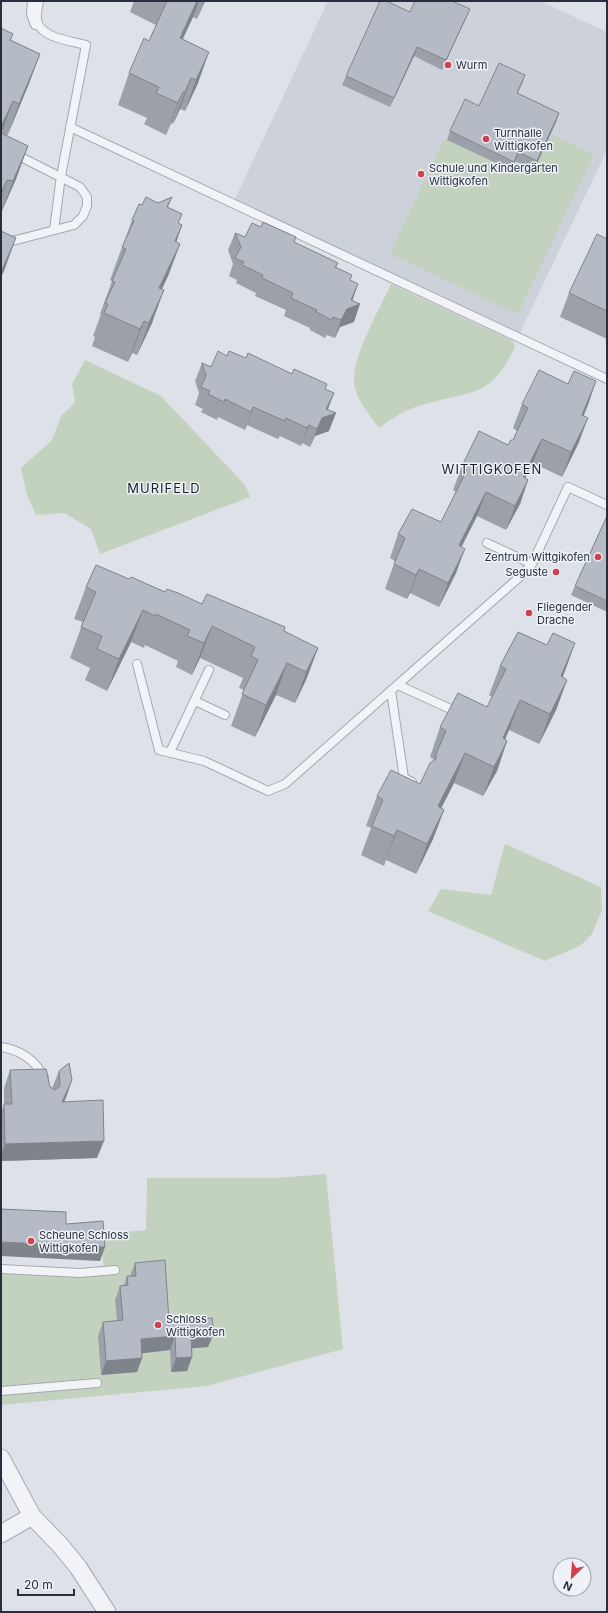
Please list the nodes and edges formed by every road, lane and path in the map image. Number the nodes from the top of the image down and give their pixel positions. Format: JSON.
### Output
{"nodes":[{"id":1,"x":32,"y":1,"type":"edge"},
{"id":2,"x":39,"y":1,"type":"edge"},
{"id":3,"x":53,"y":36,"type":"junction"},
{"id":4,"x":70,"y":127,"type":"junction"},
{"id":5,"x":7,"y":150,"type":"edge"},
{"id":6,"x":61,"y":176,"type":"junction"},
{"id":7,"x":54,"y":230,"type":"junction"},
{"id":8,"x":1,"y":244,"type":"edge"},
{"id":9,"x":607,"y":379,"type":"edge"},
{"id":10,"x":607,"y":505,"type":"edge"},
{"id":11,"x":487,"y":543,"type":"dead end"},
{"id":12,"x":532,"y":564,"type":"junction"},
{"id":13,"x":137,"y":664,"type":"dead end"},
{"id":14,"x":209,"y":670,"type":"dead end"},
{"id":15,"x":398,"y":685,"type":"junction"},
{"id":16,"x":391,"y":691,"type":"junction"},
{"id":17,"x":195,"y":701,"type":"junction"},
{"id":18,"x":225,"y":715,"type":"dead end"},
{"id":19,"x":469,"y":718,"type":"edge"},
{"id":20,"x":170,"y":752,"type":"junction"},
{"id":21,"x":420,"y":786,"type":"edge"},
{"id":22,"x":1,"y":1047,"type":"edge"},
{"id":23,"x":47,"y":1083,"type":"edge"},
{"id":24,"x":1,"y":1269,"type":"edge"},
{"id":25,"x":115,"y":1270,"type":"dead end"},
{"id":26,"x":97,"y":1383,"type":"dead end"},
{"id":27,"x":1,"y":1391,"type":"edge"},
{"id":28,"x":1,"y":1458,"type":"edge"},
{"id":29,"x":32,"y":1516,"type":"junction"},
{"id":30,"x":1,"y":1534,"type":"edge"},
{"id":31,"x":106,"y":1612,"type":"edge"}],
"edges":[{"from":1,"to":3,"type":"lane"},
{"from":2,"to":3,"type":"lane"},
{"from":3,"to":4,"type":"lane"},
{"from":4,"to":6,"type":"lane"},
{"from":4,"to":9,"type":"lane"},
{"from":5,"to":6,"type":"lane"},
{"from":6,"to":7,"type":"lane"},
{"from":6,"to":7,"type":"lane"},
{"from":7,"to":8,"type":"lane"},
{"from":10,"to":12,"type":"lane"},
{"from":11,"to":12,"type":"lane"},
{"from":12,"to":15,"type":"lane"},
{"from":13,"to":20,"type":"lane"},
{"from":14,"to":17,"type":"lane"},
{"from":15,"to":16,"type":"lane"},
{"from":15,"to":19,"type":"lane"},
{"from":16,"to":20,"type":"lane"},
{"from":16,"to":21,"type":"lane"},
{"from":17,"to":18,"type":"lane"},
{"from":17,"to":20,"type":"lane"},
{"from":22,"to":23,"type":"lane"},
{"from":24,"to":25,"type":"lane"},
{"from":26,"to":27,"type":"lane"},
{"from":28,"to":29,"type":"street"},
{"from":29,"to":30,"type":"street"},
{"from":29,"to":31,"type":"street"}]}
